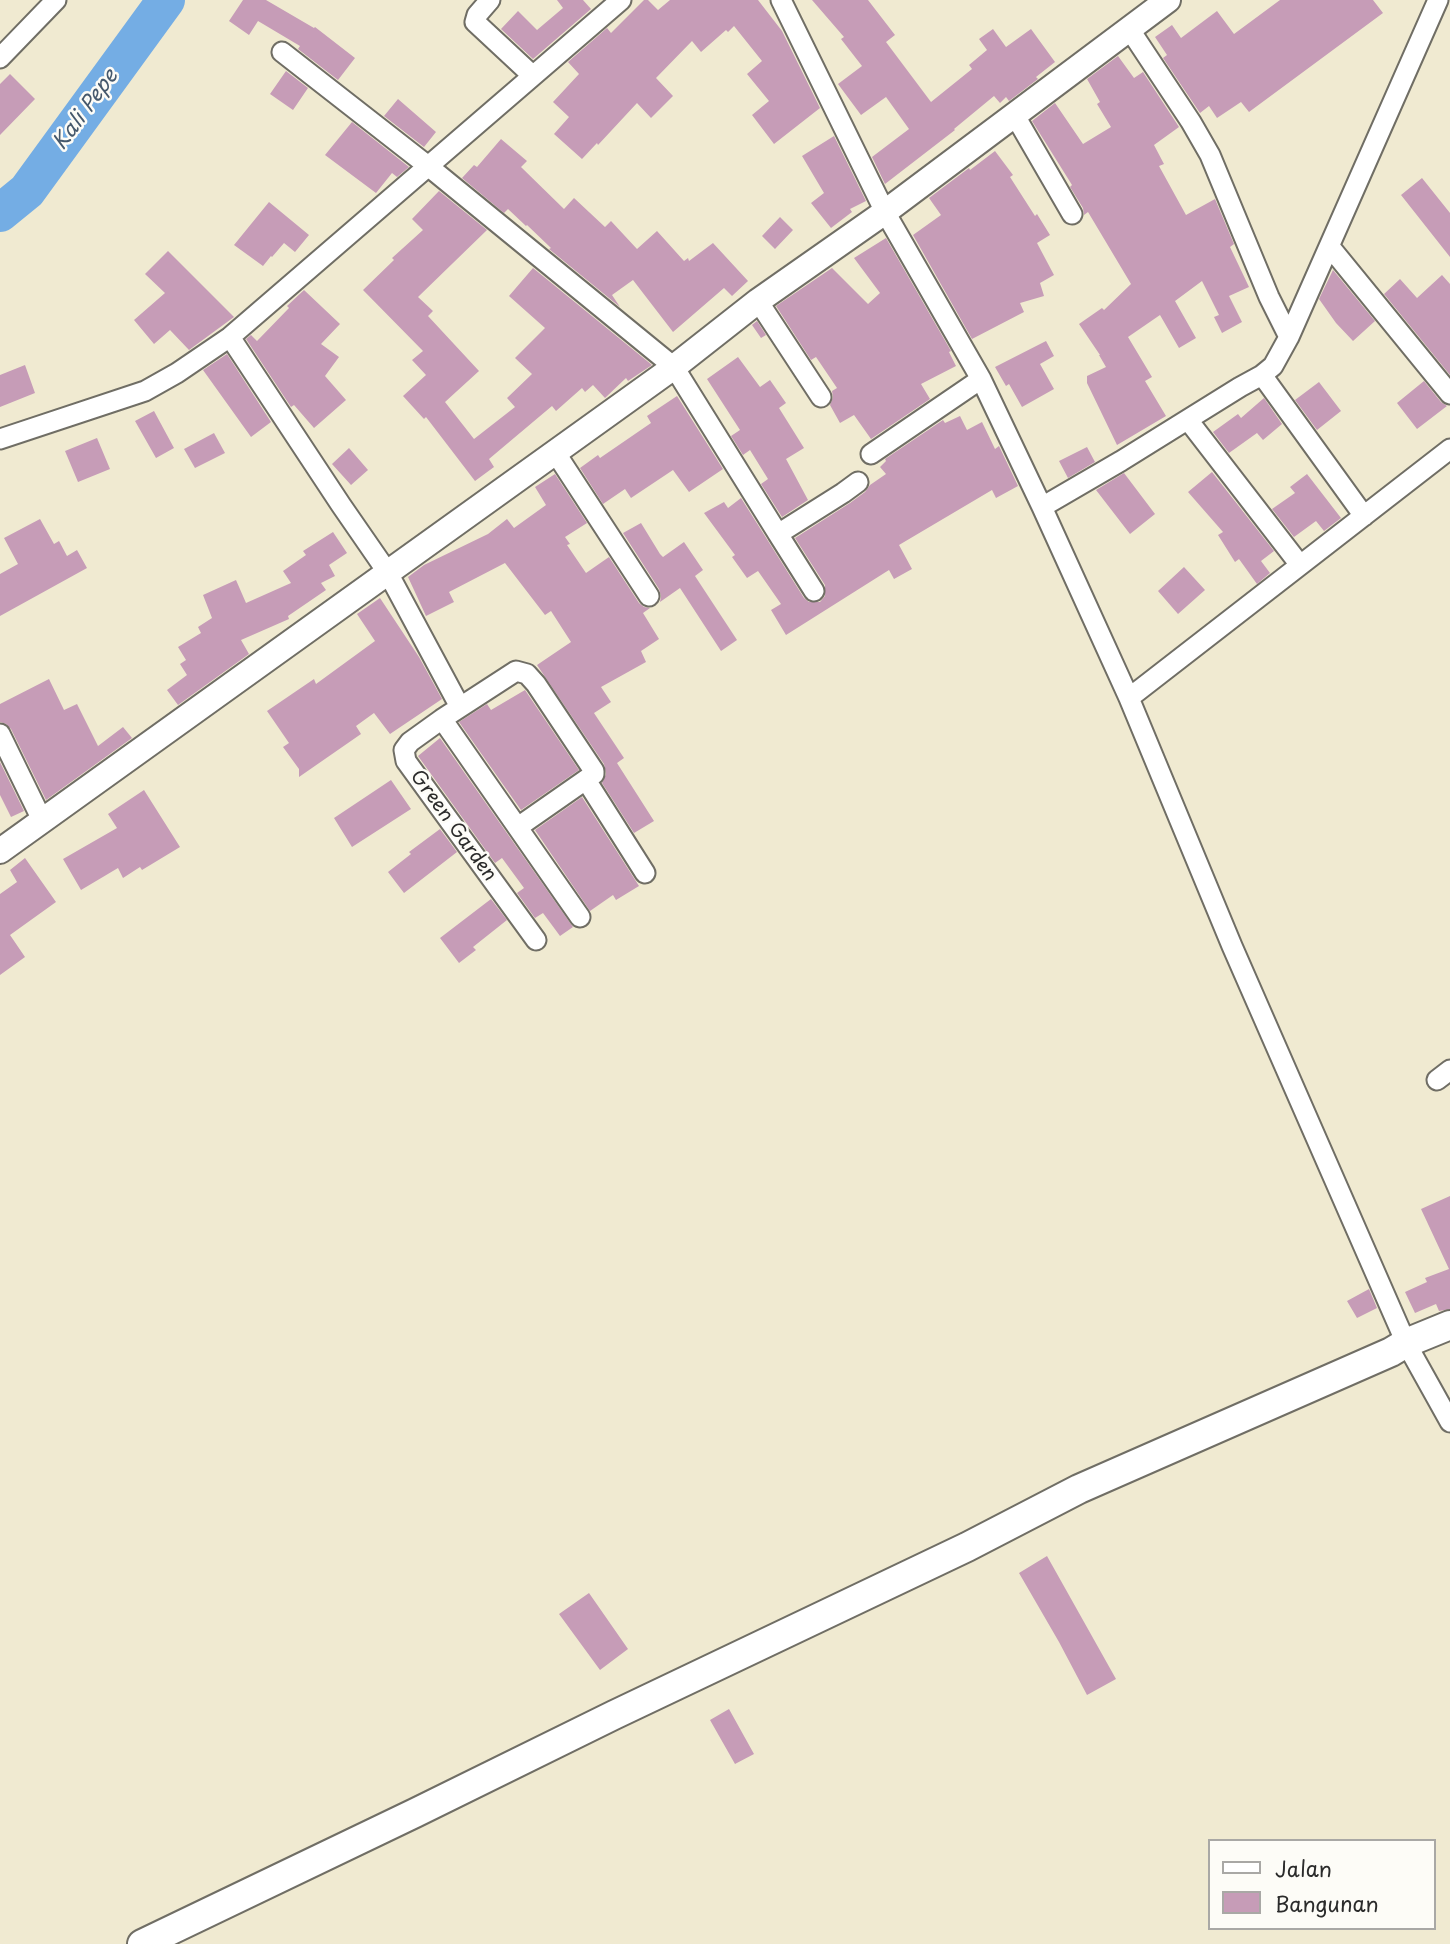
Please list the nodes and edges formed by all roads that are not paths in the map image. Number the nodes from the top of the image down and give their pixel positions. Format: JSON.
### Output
{"nodes":[{"id":1,"x":56,"y":0,"type":"edge"},
{"id":2,"x":491,"y":0,"type":"edge"},
{"id":3,"x":621,"y":0,"type":"edge"},
{"id":4,"x":781,"y":0,"type":"edge"},
{"id":5,"x":1168,"y":0,"type":"edge"},
{"id":6,"x":1438,"y":0,"type":"edge"},
{"id":7,"x":1130,"y":30,"type":"junction"},
{"id":8,"x":282,"y":52,"type":"dead end"},
{"id":9,"x":0,"y":58,"type":"edge"},
{"id":10,"x":533,"y":76,"type":"junction"},
{"id":11,"x":1014,"y":114,"type":"junction"},
{"id":12,"x":428,"y":166,"type":"junction"},
{"id":13,"x":885,"y":212,"type":"junction"},
{"id":14,"x":1072,"y":214,"type":"dead end"},
{"id":15,"x":1330,"y":247,"type":"junction"},
{"id":16,"x":758,"y":301,"type":"junction"},
{"id":17,"x":230,"y":337,"type":"junction"},
{"id":18,"x":1289,"y":337,"type":"junction"},
{"id":19,"x":674,"y":367,"type":"junction"},
{"id":20,"x":1262,"y":375,"type":"junction"},
{"id":21,"x":981,"y":379,"type":"junction"},
{"id":22,"x":1450,"y":394,"type":"edge"},
{"id":23,"x":821,"y":397,"type":"dead end"},
{"id":24,"x":1188,"y":419,"type":"junction"},
{"id":25,"x":0,"y":439,"type":"edge"},
{"id":26,"x":1450,"y":449,"type":"edge"},
{"id":27,"x":555,"y":452,"type":"junction"},
{"id":28,"x":870,"y":454,"type":"dead end"},
{"id":29,"x":858,"y":482,"type":"dead end"},
{"id":30,"x":1042,"y":507,"type":"junction"},
{"id":31,"x":1364,"y":516,"type":"junction"},
{"id":32,"x":778,"y":534,"type":"junction"},
{"id":33,"x":1300,"y":565,"type":"junction"},
{"id":34,"x":388,"y":573,"type":"junction"},
{"id":35,"x":814,"y":591,"type":"dead end"},
{"id":36,"x":649,"y":596,"type":"dead end"},
{"id":37,"x":1129,"y":698,"type":"junction"},
{"id":38,"x":460,"y":707,"type":"junction"},
{"id":39,"x":442,"y":719,"type":"junction"},
{"id":40,"x":0,"y":734,"type":"edge"},
{"id":41,"x":586,"y":780,"type":"junction"},
{"id":42,"x":42,"y":820,"type":"junction"},
{"id":43,"x":517,"y":827,"type":"junction"},
{"id":44,"x":0,"y":851,"type":"edge"},
{"id":45,"x":645,"y":873,"type":"dead end"},
{"id":46,"x":580,"y":917,"type":"dead end"},
{"id":47,"x":536,"y":940,"type":"dead end"},
{"id":48,"x":1450,"y":1325,"type":"edge"},
{"id":49,"x":1406,"y":1343,"type":"junction"},
{"id":50,"x":1450,"y":1422,"type":"edge"},
{"id":51,"x":142,"y":1944,"type":"edge"}],
"edges":[{"from":1,"to":9,"type":"street"},
{"from":2,"to":10,"type":"street"},
{"from":3,"to":10,"type":"street"},
{"from":4,"to":13,"type":"street"},
{"from":5,"to":7,"type":"street"},
{"from":6,"to":15,"type":"street"},
{"from":7,"to":11,"type":"street"},
{"from":7,"to":18,"type":"street"},
{"from":8,"to":12,"type":"street"},
{"from":10,"to":12,"type":"street"},
{"from":11,"to":13,"type":"street"},
{"from":11,"to":14,"type":"street"},
{"from":12,"to":17,"type":"street"},
{"from":12,"to":19,"type":"street"},
{"from":13,"to":16,"type":"street"},
{"from":13,"to":21,"type":"street"},
{"from":15,"to":18,"type":"street"},
{"from":15,"to":22,"type":"street"},
{"from":16,"to":19,"type":"street"},
{"from":16,"to":23,"type":"street"},
{"from":17,"to":25,"type":"street"},
{"from":17,"to":34,"type":"street"},
{"from":18,"to":20,"type":"street"},
{"from":19,"to":27,"type":"street"},
{"from":19,"to":32,"type":"street"},
{"from":20,"to":24,"type":"street"},
{"from":20,"to":31,"type":"street"},
{"from":21,"to":28,"type":"street"},
{"from":21,"to":30,"type":"street"},
{"from":24,"to":30,"type":"street"},
{"from":24,"to":33,"type":"street"},
{"from":26,"to":31,"type":"street"},
{"from":27,"to":34,"type":"street"},
{"from":27,"to":36,"type":"street"},
{"from":29,"to":32,"type":"street"},
{"from":30,"to":37,"type":"street"},
{"from":31,"to":33,"type":"street"},
{"from":32,"to":35,"type":"street"},
{"from":33,"to":37,"type":"street"},
{"from":34,"to":38,"type":"street"},
{"from":34,"to":42,"type":"street"},
{"from":37,"to":49,"type":"street"},
{"from":38,"to":39,"type":"street","name":"Green Garden"},
{"from":38,"to":41,"type":"street","name":"Green Garden"},
{"from":39,"to":43,"type":"street"},
{"from":39,"to":47,"type":"street","name":"Green Garden"},
{"from":40,"to":42,"type":"street"},
{"from":41,"to":43,"type":"street"},
{"from":41,"to":45,"type":"street","name":"Green Garden"},
{"from":42,"to":44,"type":"street"},
{"from":43,"to":46,"type":"street"},
{"from":48,"to":49,"type":"main road"},
{"from":49,"to":50,"type":"street"},
{"from":49,"to":51,"type":"main road"}]}
